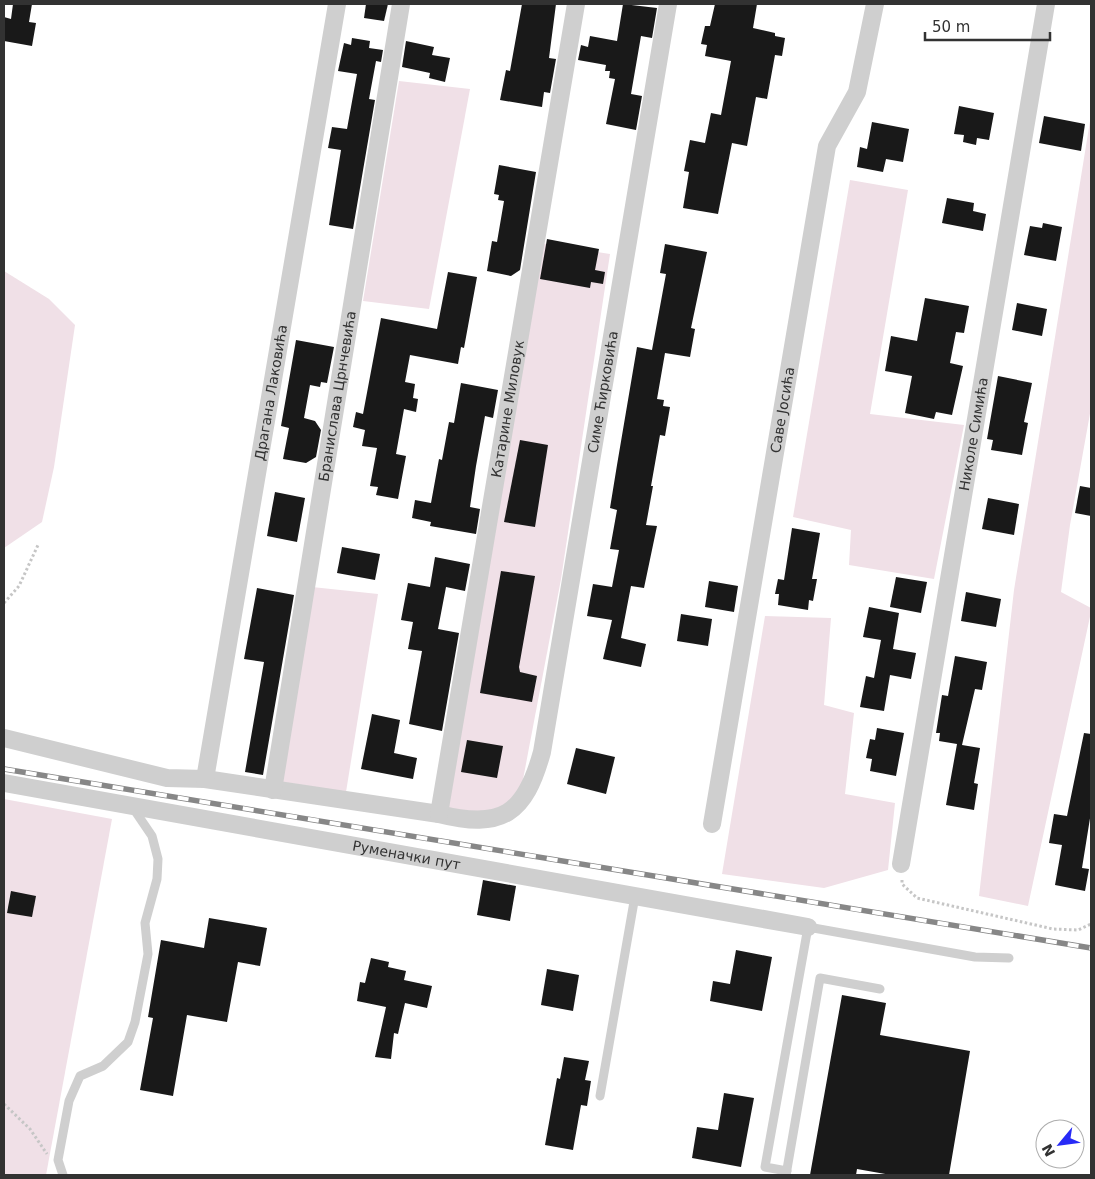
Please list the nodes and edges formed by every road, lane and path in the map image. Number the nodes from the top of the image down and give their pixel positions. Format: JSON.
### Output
{"nodes":[{"id":1,"x":337,"y":4,"type":"edge"},
{"id":2,"x":401,"y":4,"type":"edge"},
{"id":3,"x":576,"y":4,"type":"edge"},
{"id":4,"x":668,"y":4,"type":"edge"},
{"id":5,"x":875,"y":4,"type":"edge"},
{"id":6,"x":1046,"y":4,"type":"edge"},
{"id":7,"x":38,"y":545,"type":"dead end"},
{"id":8,"x":4,"y":603,"type":"edge"},
{"id":9,"x":4,"y":738,"type":"edge"},
{"id":10,"x":205,"y":779,"type":"junction"},
{"id":11,"x":4,"y":783,"type":"edge"},
{"id":12,"x":273,"y":790,"type":"junction"},
{"id":13,"x":131,"y":806,"type":"junction"},
{"id":14,"x":439,"y":814,"type":"junction"},
{"id":15,"x":712,"y":824,"type":"dead end"},
{"id":16,"x":901,"y":864,"type":"joint"},
{"id":17,"x":635,"y":896,"type":"junction"},
{"id":18,"x":1091,"y":924,"type":"edge"},
{"id":19,"x":808,"y":927,"type":"junction"},
{"id":20,"x":1009,"y":958,"type":"dead end"},
{"id":21,"x":880,"y":989,"type":"dead end"},
{"id":22,"x":600,"y":1096,"type":"dead end"},
{"id":23,"x":4,"y":1104,"type":"edge"},
{"id":24,"x":51,"y":1160,"type":"dead end"},
{"id":25,"x":786,"y":1173,"type":"edge"},
{"id":26,"x":63,"y":1175,"type":"edge"}],
"edges":[{"from":1,"to":10,"type":"street","name":"Драгана Лаковића"},
{"from":2,"to":12,"type":"street","name":"Бранислава Црнчевића"},
{"from":3,"to":14,"type":"street","name":"Катарине Миловук"},
{"from":4,"to":14,"type":"street","name":"Симе Ћирковића"},
{"from":5,"to":15,"type":"street","name":"Саве Јосића"},
{"from":6,"to":16,"type":"street","name":"Николе Симића"},
{"from":7,"to":8,"type":"path"},
{"from":9,"to":10,"type":"street","name":"Симе Ћирковића"},
{"from":10,"to":12,"type":"street","name":"Симе Ћирковића"},
{"from":11,"to":13,"type":"street","name":"Руменачки пут"},
{"from":12,"to":14,"type":"street","name":"Симе Ћирковића"},
{"from":13,"to":17,"type":"street","name":"Руменачки пут"},
{"from":13,"to":26,"type":"lane"},
{"from":16,"to":18,"type":"path"},
{"from":17,"to":19,"type":"street","name":"Руменачки пут"},
{"from":17,"to":22,"type":"lane"},
{"from":19,"to":20,"type":"lane"},
{"from":19,"to":25,"type":"lane"},
{"from":21,"to":25,"type":"lane"},
{"from":23,"to":24,"type":"path"}]}
